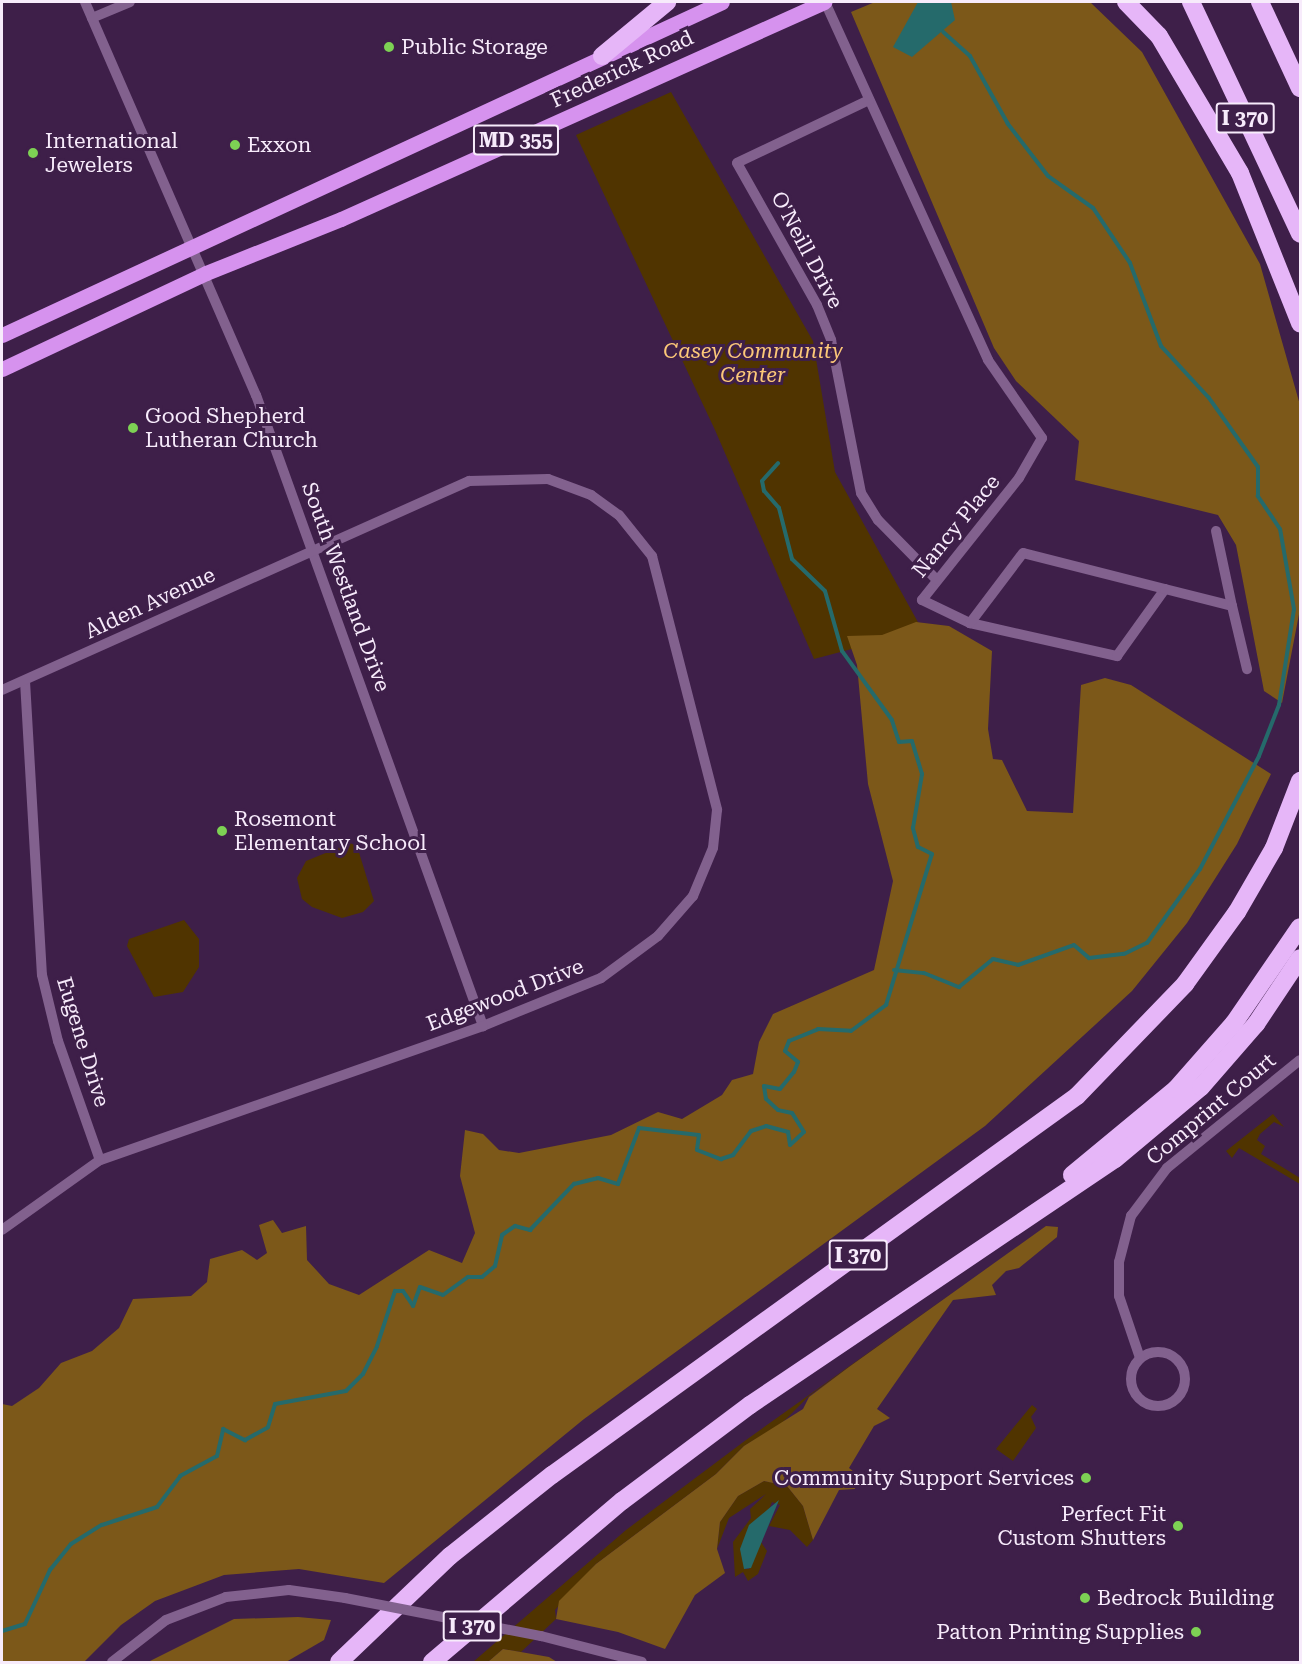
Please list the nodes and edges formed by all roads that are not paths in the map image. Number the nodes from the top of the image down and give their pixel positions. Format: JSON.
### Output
{"nodes":[{"id":1,"x":85,"y":2,"type":"edge"},
{"id":2,"x":129,"y":2,"type":"edge"},
{"id":3,"x":667,"y":2,"type":"edge"},
{"id":4,"x":722,"y":2,"type":"edge"},
{"id":5,"x":824,"y":2,"type":"edge"},
{"id":6,"x":1126,"y":2,"type":"edge"},
{"id":7,"x":1191,"y":2,"type":"edge"},
{"id":8,"x":1260,"y":2,"type":"edge"},
{"id":9,"x":92,"y":18,"type":"junction"},
{"id":10,"x":602,"y":56,"type":"junction"},
{"id":11,"x":1300,"y":88,"type":"edge"},
{"id":12,"x":869,"y":100,"type":"junction"},
{"id":13,"x":1300,"y":234,"type":"edge"},
{"id":14,"x":195,"y":249,"type":"junction"},
{"id":15,"x":206,"y":273,"type":"junction"},
{"id":16,"x":1300,"y":323,"type":"edge"},
{"id":17,"x":2,"y":335,"type":"edge"},
{"id":18,"x":2,"y":369,"type":"edge"},
{"id":19,"x":1216,"y":531,"type":"dead end"},
{"id":20,"x":313,"y":548,"type":"junction"},
{"id":21,"x":937,"y":580,"type":"junction"},
{"id":22,"x":1165,"y":589,"type":"junction"},
{"id":23,"x":1232,"y":606,"type":"junction"},
{"id":24,"x":970,"y":623,"type":"junction"},
{"id":25,"x":1247,"y":669,"type":"dead end"},
{"id":26,"x":25,"y":681,"type":"junction"},
{"id":27,"x":2,"y":690,"type":"edge"},
{"id":28,"x":1300,"y":782,"type":"edge"},
{"id":29,"x":1300,"y":927,"type":"edge"},
{"id":30,"x":1300,"y":958,"type":"edge"},
{"id":31,"x":483,"y":1026,"type":"junction"},
{"id":32,"x":1300,"y":1060,"type":"edge"},
{"id":33,"x":100,"y":1160,"type":"junction"},
{"id":34,"x":2,"y":1230,"type":"edge"},
{"id":35,"x":1003,"y":1230,"type":"junction"},
{"id":36,"x":1140,"y":1358,"type":"junction"},
{"id":37,"x":112,"y":1662,"type":"edge"},
{"id":38,"x":339,"y":1662,"type":"edge"},
{"id":39,"x":432,"y":1662,"type":"edge"},
{"id":40,"x":642,"y":1662,"type":"edge"}],
"edges":[{"from":1,"to":9,"type":"street","name":"South Westland Drive"},
{"from":2,"to":9,"type":"street"},
{"from":3,"to":10,"type":"highway"},
{"from":4,"to":10,"type":"main road","name":"Frederick Road","number":"MD 355"},
{"from":5,"to":12,"type":"street"},
{"from":5,"to":15,"type":"main road","name":"Frederick Road","number":"MD 355"},
{"from":6,"to":16,"type":"highway"},
{"from":7,"to":13,"type":"highway","number":"I 370"},
{"from":8,"to":11,"type":"highway","number":"I 370"},
{"from":9,"to":14,"type":"street","name":"South Westland Drive"},
{"from":10,"to":14,"type":"main road","name":"Frederick Road","number":"MD 355"},
{"from":12,"to":21,"type":"street","name":"Nancy Place"},
{"from":12,"to":21,"type":"street","name":"O'Neill Drive"},
{"from":14,"to":15,"type":"street","name":"South Westland Drive"},
{"from":14,"to":17,"type":"main road","number":"MD 355"},
{"from":15,"to":18,"type":"main road","number":"MD 355"},
{"from":15,"to":20,"type":"street","name":"South Westland Drive"},
{"from":19,"to":23,"type":"street"},
{"from":20,"to":26,"type":"street","name":"Alden Avenue"},
{"from":20,"to":31,"type":"street","name":"South Westland Drive"},
{"from":20,"to":31,"type":"street","name":"Edgewood Drive"},
{"from":21,"to":24,"type":"street","name":"Nancy Place"},
{"from":22,"to":23,"type":"street"},
{"from":22,"to":24,"type":"street","name":"Nancy Place"},
{"from":22,"to":24,"type":"street"},
{"from":23,"to":25,"type":"street"},
{"from":26,"to":27,"type":"street","name":"Alden Avenue"},
{"from":26,"to":33,"type":"street","name":"Eugene Drive"},
{"from":28,"to":38,"type":"highway","number":"I 370"},
{"from":29,"to":35,"type":"highway","number":"I 370"},
{"from":30,"to":35,"type":"highway"},
{"from":31,"to":33,"type":"street","name":"Edgewood Drive"},
{"from":32,"to":36,"type":"street","name":"Comprint Court"},
{"from":33,"to":34,"type":"street","name":"Edgewood Drive"},
{"from":35,"to":39,"type":"highway","number":"I 370"},
{"from":36,"to":36,"type":"street"},
{"from":37,"to":40,"type":"street","bridge":true}]}
